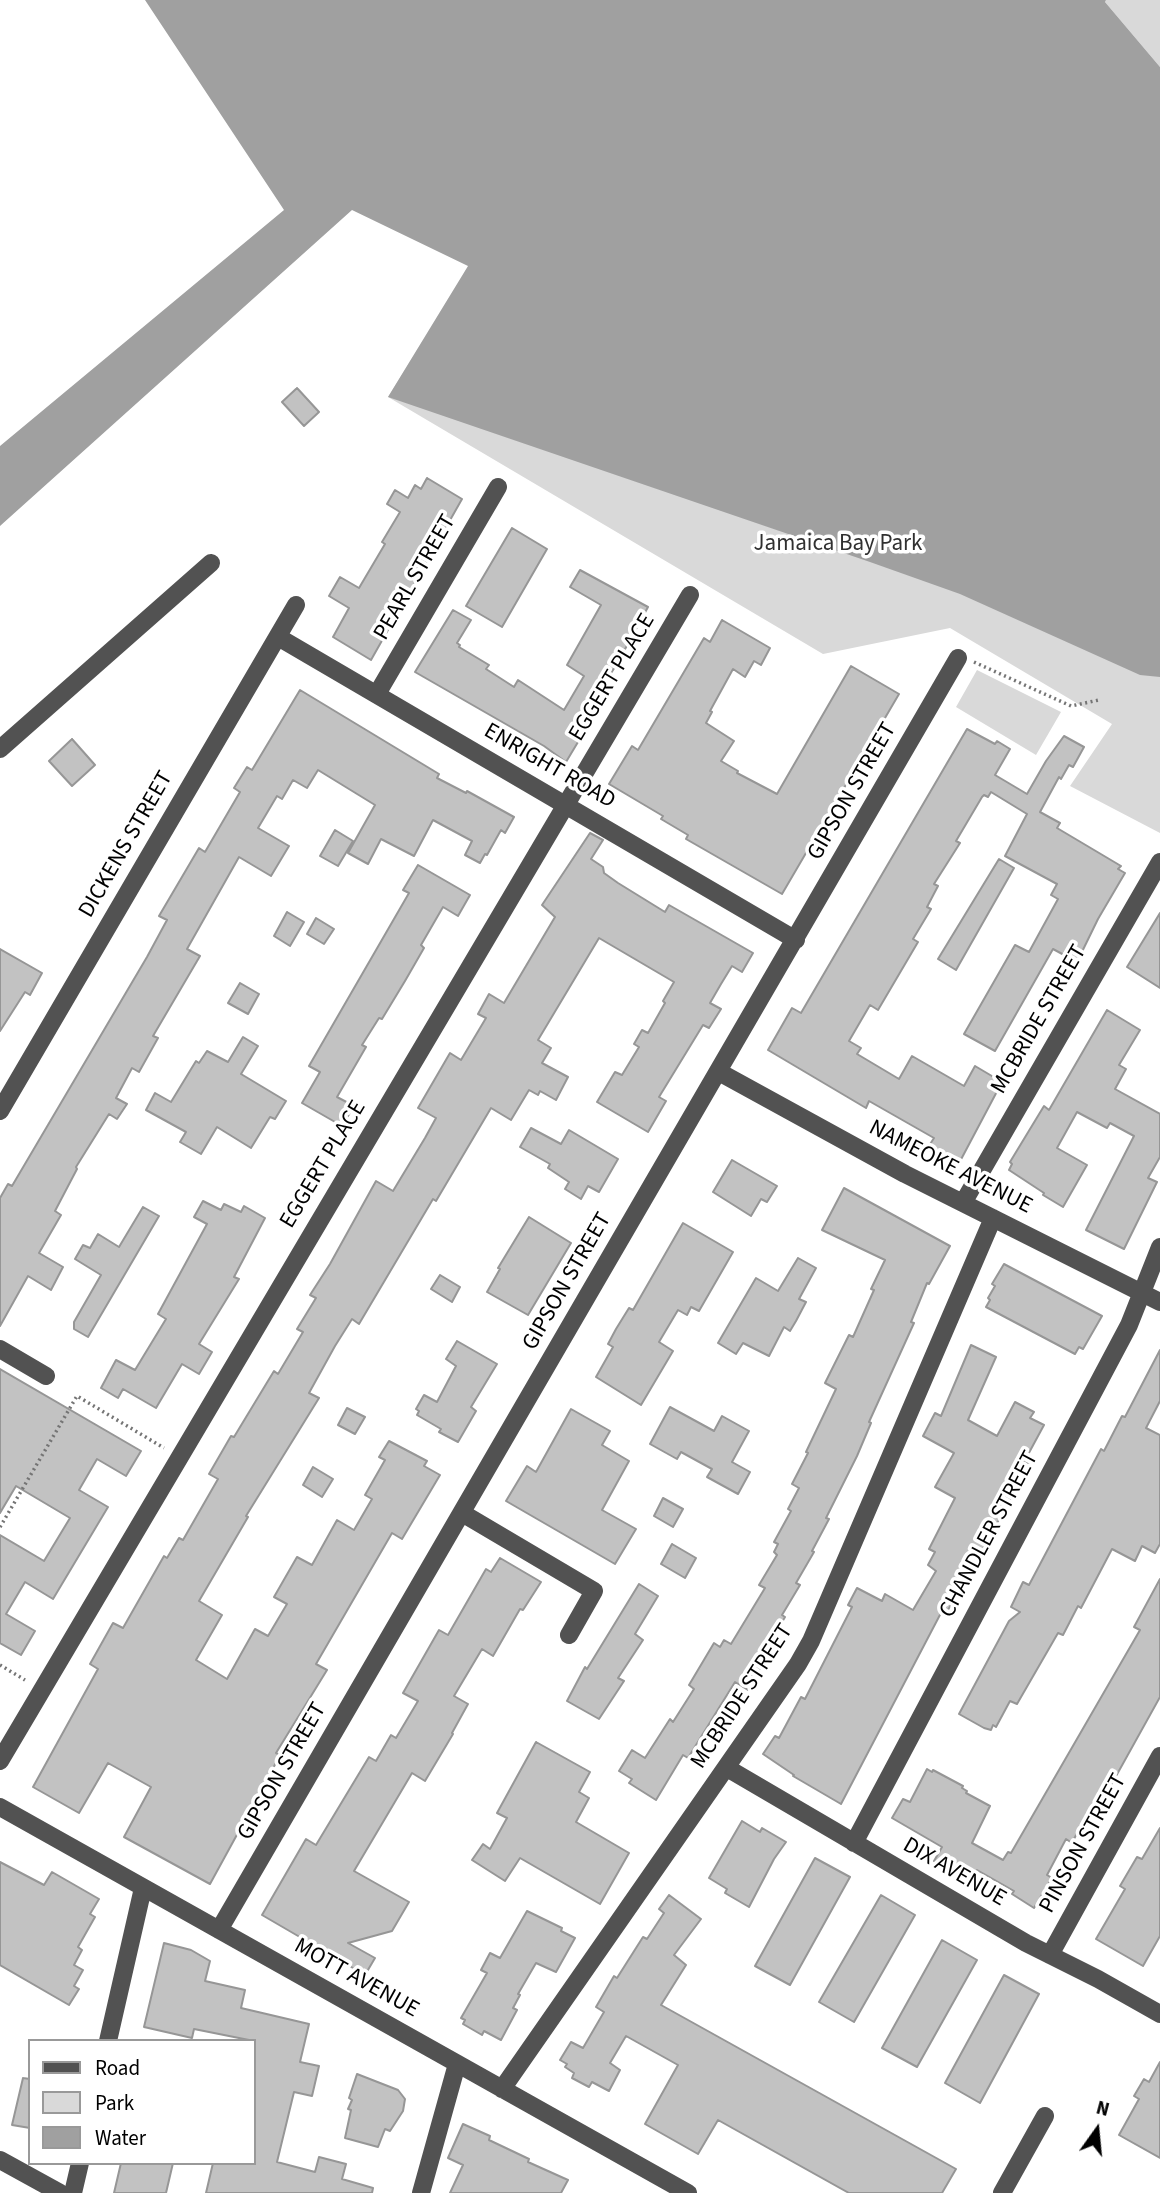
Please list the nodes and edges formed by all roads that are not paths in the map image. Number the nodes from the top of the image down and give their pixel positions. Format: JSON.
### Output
{"nodes":[{"id":1,"x":498,"y":487,"type":"dead end"},
{"id":2,"x":211,"y":563,"type":"dead end"},
{"id":3,"x":690,"y":595,"type":"dead end"},
{"id":4,"x":296,"y":605,"type":"dead end"},
{"id":5,"x":278,"y":637,"type":"junction"},
{"id":6,"x":958,"y":658,"type":"road end"},
{"id":7,"x":377,"y":694,"type":"junction"},
{"id":8,"x":0,"y":749,"type":"edge"},
{"id":9,"x":565,"y":805,"type":"junction"},
{"id":10,"x":1160,"y":862,"type":"edge"},
{"id":11,"x":796,"y":940,"type":"junction"},
{"id":12,"x":719,"y":1072,"type":"junction"},
{"id":13,"x":0,"y":1111,"type":"edge"},
{"id":14,"x":963,"y":1203,"type":"junction"},
{"id":15,"x":993,"y":1218,"type":"junction"},
{"id":16,"x":1160,"y":1247,"type":"edge"},
{"id":17,"x":1141,"y":1293,"type":"junction"},
{"id":18,"x":1160,"y":1302,"type":"edge"},
{"id":19,"x":0,"y":1349,"type":"edge"},
{"id":20,"x":46,"y":1376,"type":"dead end"},
{"id":21,"x":462,"y":1513,"type":"junction"},
{"id":22,"x":569,"y":1635,"type":"dead end"},
{"id":23,"x":1160,"y":1756,"type":"edge"},
{"id":24,"x":0,"y":1761,"type":"edge"},
{"id":25,"x":727,"y":1768,"type":"junction"},
{"id":26,"x":0,"y":1807,"type":"edge"},
{"id":27,"x":854,"y":1843,"type":"junction"},
{"id":28,"x":144,"y":1888,"type":"junction"},
{"id":29,"x":219,"y":1930,"type":"junction"},
{"id":30,"x":1050,"y":1955,"type":"junction"},
{"id":31,"x":1160,"y":2014,"type":"edge"},
{"id":32,"x":108,"y":2039,"type":"edge"},
{"id":33,"x":457,"y":2064,"type":"junction"},
{"id":34,"x":502,"y":2089,"type":"junction"},
{"id":35,"x":1045,"y":2116,"type":"dead end"},
{"id":36,"x":0,"y":2160,"type":"edge"},
{"id":37,"x":80,"y":2165,"type":"edge"},
{"id":38,"x":60,"y":2193,"type":"edge"},
{"id":39,"x":73,"y":2193,"type":"edge"},
{"id":40,"x":421,"y":2193,"type":"edge"},
{"id":41,"x":688,"y":2193,"type":"edge"},
{"id":42,"x":1002,"y":2193,"type":"edge"}],
"edges":[{"from":1,"to":7,"type":"street","name":"PEARL STREET"},
{"from":2,"to":8,"type":"street"},
{"from":3,"to":9,"type":"street","name":"EGGERT PLACE"},
{"from":4,"to":5,"type":"street","name":"DICKENS STREET"},
{"from":5,"to":7,"type":"street","name":"ENRIGHT ROAD"},
{"from":5,"to":13,"type":"street","name":"DICKENS STREET"},
{"from":6,"to":11,"type":"street","name":"GIPSON STREET"},
{"from":7,"to":9,"type":"street","name":"ENRIGHT ROAD"},
{"from":9,"to":11,"type":"street","name":"ENRIGHT ROAD"},
{"from":9,"to":24,"type":"street","name":"EGGERT PLACE"},
{"from":10,"to":14,"type":"street","name":"MCBRIDE STREET"},
{"from":11,"to":12,"type":"street","name":"GIPSON STREET"},
{"from":12,"to":14,"type":"street","name":"NAMEOKE AVENUE"},
{"from":12,"to":21,"type":"street","name":"GIPSON STREET"},
{"from":14,"to":15,"type":"street","name":"NAMEOKE AVENUE"},
{"from":15,"to":17,"type":"street","name":"NAMEOKE AVENUE"},
{"from":15,"to":25,"type":"street","name":"MCBRIDE STREET"},
{"from":16,"to":17,"type":"street","name":"CHANDLER STREET"},
{"from":17,"to":18,"type":"street","name":"NAMEOKE AVENUE"},
{"from":17,"to":27,"type":"street","name":"CHANDLER STREET"},
{"from":19,"to":20,"type":"street"},
{"from":21,"to":22,"type":"street"},
{"from":21,"to":29,"type":"street","name":"GIPSON STREET"},
{"from":23,"to":30,"type":"street","name":"PINSON STREET"},
{"from":25,"to":27,"type":"street","name":"DIX AVENUE"},
{"from":25,"to":34,"type":"street","name":"MCBRIDE STREET"},
{"from":26,"to":28,"type":"street","name":"MOTT AVENUE"},
{"from":27,"to":30,"type":"street","name":"DIX AVENUE"},
{"from":28,"to":29,"type":"street","name":"MOTT AVENUE"},
{"from":28,"to":32,"type":"street"},
{"from":29,"to":33,"type":"street","name":"MOTT AVENUE"},
{"from":30,"to":31,"type":"street","name":"DIX AVENUE"},
{"from":33,"to":34,"type":"street","name":"MOTT AVENUE"},
{"from":33,"to":40,"type":"street"},
{"from":34,"to":41,"type":"street","name":"MOTT AVENUE"},
{"from":35,"to":42,"type":"street"},
{"from":36,"to":38,"type":"street"},
{"from":37,"to":39,"type":"street"}]}
